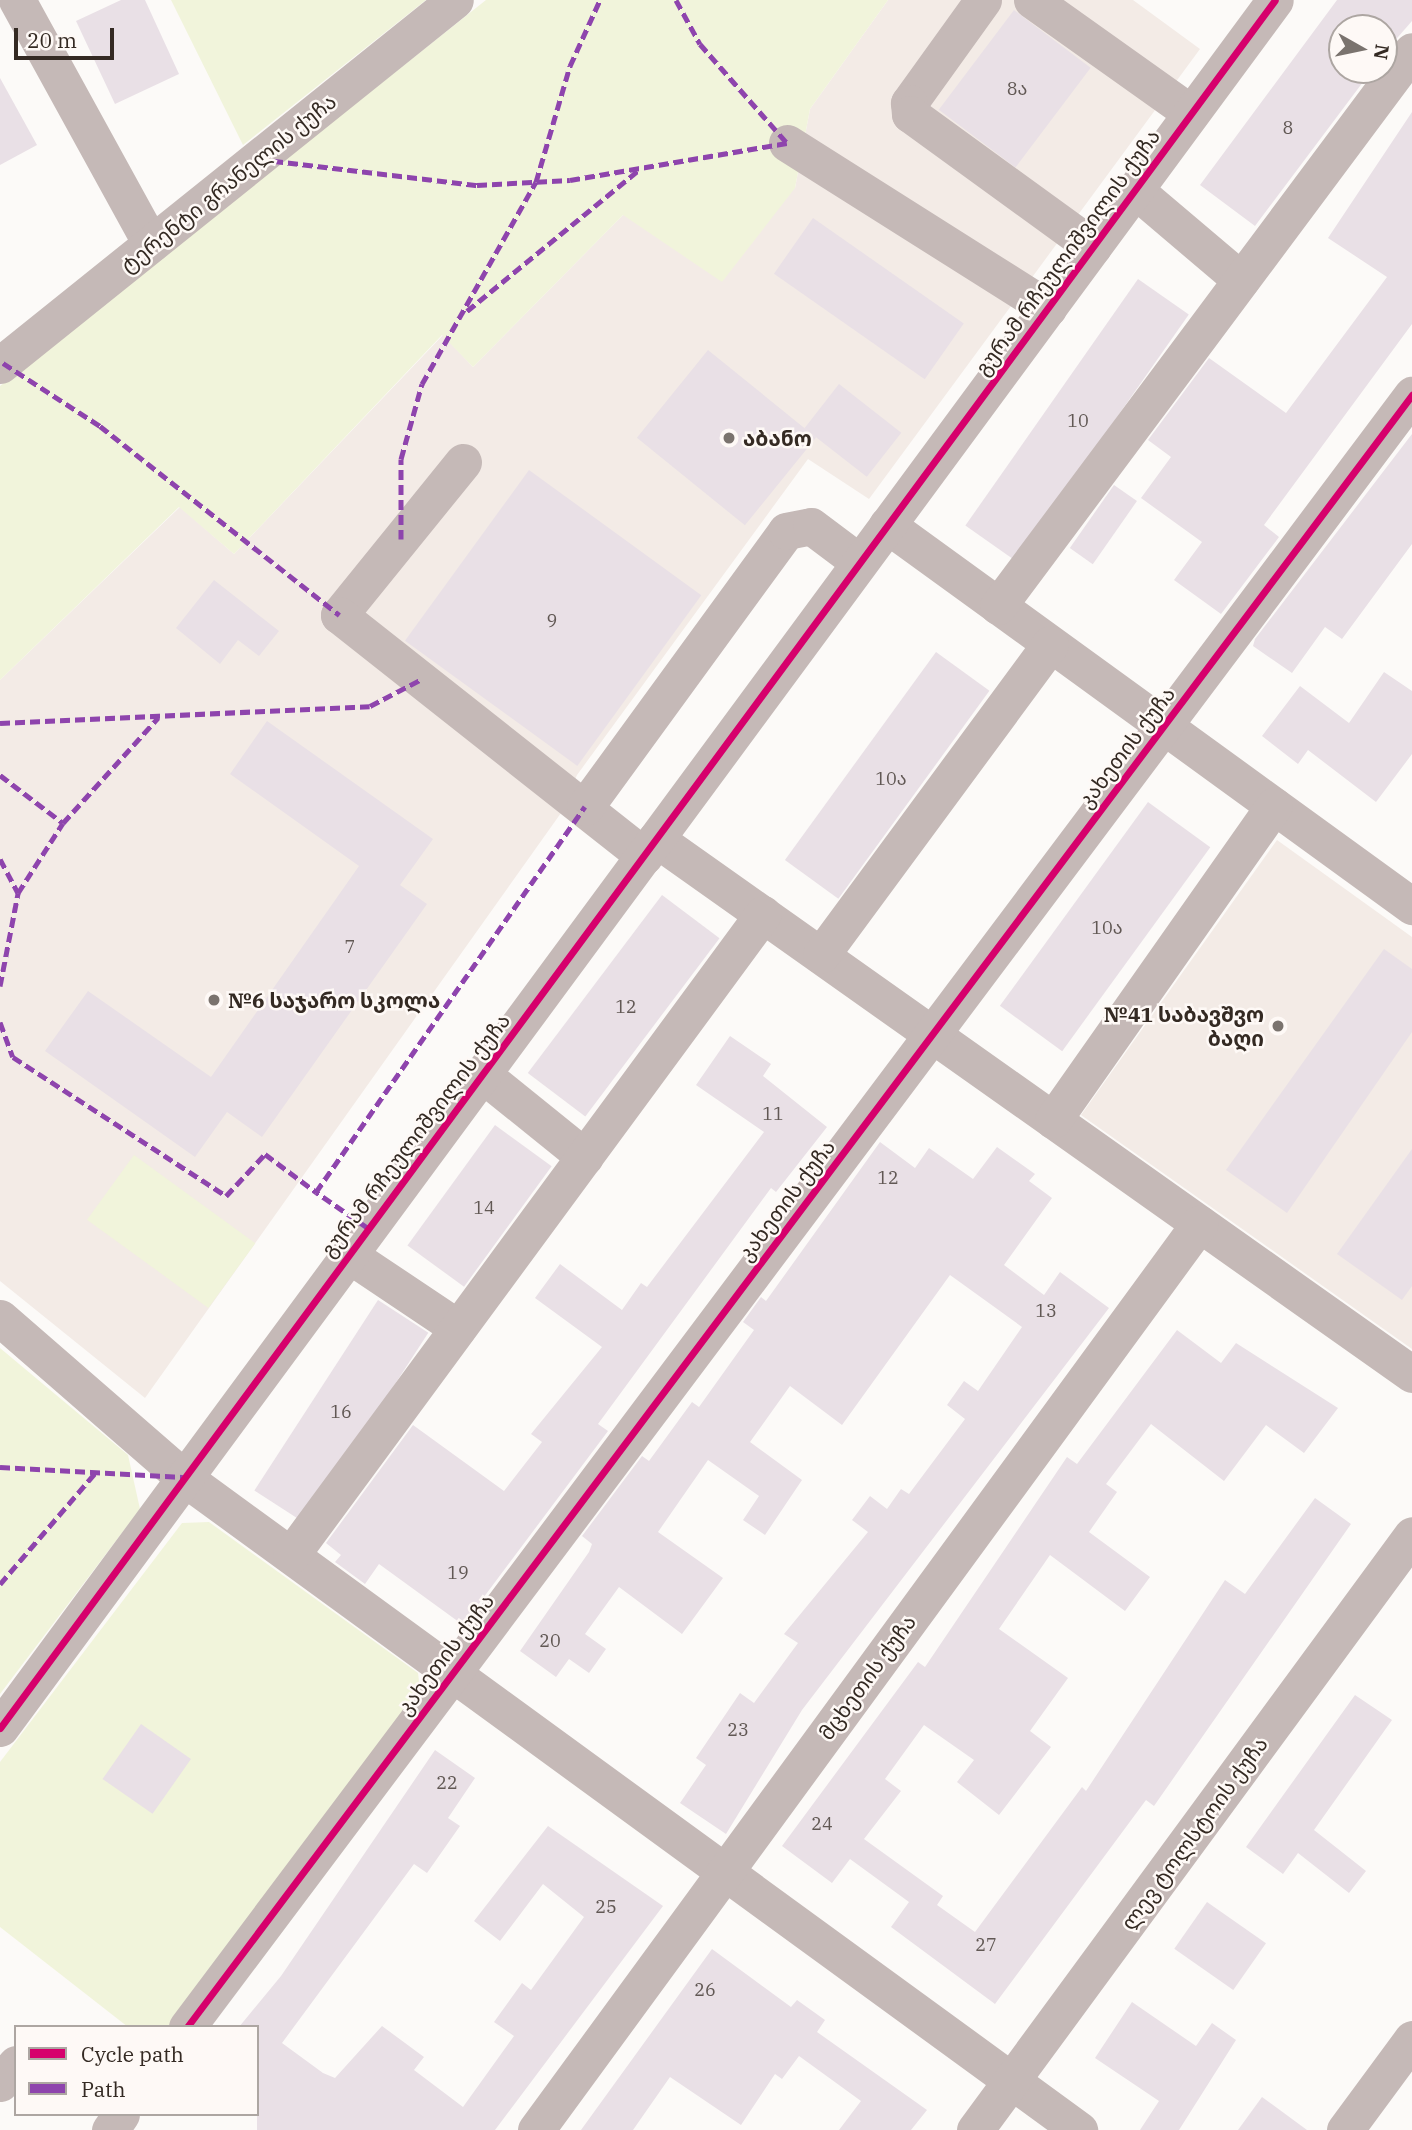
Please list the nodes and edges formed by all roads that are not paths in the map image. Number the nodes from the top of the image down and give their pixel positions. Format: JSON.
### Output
{"nodes":[{"id":1,"x":17,"y":0,"type":"edge"},
{"id":2,"x":455,"y":0,"type":"edge"},
{"id":3,"x":983,"y":0,"type":"edge"},
{"id":4,"x":1032,"y":0,"type":"edge"},
{"id":5,"x":1275,"y":0,"type":"edge"},
{"id":6,"x":1412,"y":51,"type":"edge"},
{"id":7,"x":1182,"y":105,"type":"junction"},
{"id":8,"x":787,"y":143,"type":"dead end"},
{"id":9,"x":1135,"y":190,"type":"junction"},
{"id":10,"x":1084,"y":241,"type":"junction"},
{"id":11,"x":151,"y":244,"type":"junction"},
{"id":12,"x":1241,"y":280,"type":"junction"},
{"id":13,"x":1048,"y":308,"type":"junction"},
{"id":14,"x":1,"y":362,"type":"edge"},
{"id":15,"x":1412,"y":395,"type":"edge"},
{"id":16,"x":463,"y":462,"type":"dead end"},
{"id":17,"x":887,"y":526,"type":"junction"},
{"id":18,"x":859,"y":562,"type":"junction"},
{"id":19,"x":998,"y":606,"type":"junction"},
{"id":20,"x":1051,"y":644,"type":"junction"},
{"id":21,"x":1162,"y":728,"type":"junction"},
{"id":22,"x":1274,"y":806,"type":"junction"},
{"id":23,"x":584,"y":807,"type":"junction"},
{"id":24,"x":650,"y":848,"type":"junction"},
{"id":25,"x":1412,"y":906,"type":"edge"},
{"id":26,"x":763,"y":915,"type":"junction"},
{"id":27,"x":821,"y":956,"type":"junction"},
{"id":28,"x":931,"y":1036,"type":"junction"},
{"id":29,"x":482,"y":1073,"type":"junction"},
{"id":30,"x":1053,"y":1120,"type":"junction"},
{"id":31,"x":585,"y":1157,"type":"junction"},
{"id":32,"x":1199,"y":1224,"type":"junction"},
{"id":33,"x":349,"y":1255,"type":"junction"},
{"id":34,"x":0,"y":1318,"type":"edge"},
{"id":35,"x":458,"y":1328,"type":"junction"},
{"id":36,"x":1412,"y":1374,"type":"edge"},
{"id":37,"x":183,"y":1477,"type":"junction"},
{"id":38,"x":1412,"y":1535,"type":"edge"},
{"id":39,"x":290,"y":1555,"type":"junction"},
{"id":40,"x":452,"y":1675,"type":"junction"},
{"id":41,"x":0,"y":1728,"type":"edge"},
{"id":42,"x":725,"y":1872,"type":"junction"},
{"id":43,"x":189,"y":2025,"type":"edge"},
{"id":44,"x":1412,"y":2039,"type":"edge"},
{"id":45,"x":0,"y":2048,"type":"edge"},
{"id":46,"x":14,"y":2061,"type":"edge"},
{"id":47,"x":14,"y":2066,"type":"edge"},
{"id":48,"x":1012,"y":2080,"type":"junction"},
{"id":49,"x":0,"y":2083,"type":"edge"},
{"id":50,"x":536,"y":2130,"type":"edge"},
{"id":51,"x":975,"y":2130,"type":"edge"},
{"id":52,"x":1079,"y":2130,"type":"edge"},
{"id":53,"x":1345,"y":2130,"type":"edge"}],
"edges":[{"from":1,"to":11,"type":"street"},
{"from":2,"to":11,"type":"street","name":"ტერენტი გრანელის ქუჩა"},
{"from":3,"to":10,"type":"street"},
{"from":4,"to":7,"type":"street"},
{"from":5,"to":7,"type":"street","name":"გურამ რჩეულიშვილის ქუჩა"},
{"from":6,"to":12,"type":"street"},
{"from":7,"to":9,"type":"street","name":"გურამ რჩეულიშვილის ქუჩა"},
{"from":7,"to":10,"type":"street"},
{"from":8,"to":13,"type":"street"},
{"from":9,"to":10,"type":"street","name":"გურამ რჩეულიშვილის ქუჩა"},
{"from":9,"to":12,"type":"street"},
{"from":10,"to":13,"type":"street","name":"გურამ რჩეულიშვილის ქუჩა"},
{"from":11,"to":14,"type":"street","name":"ტერენტი გრანელის ქუჩა"},
{"from":12,"to":19,"type":"street"},
{"from":13,"to":17,"type":"street","name":"გურამ რჩეულიშვილის ქუჩა"},
{"from":15,"to":21,"type":"street","name":"კახეთის ქუჩა"},
{"from":16,"to":23,"type":"street"},
{"from":17,"to":18,"type":"street","name":"გურამ რჩეულიშვილის ქუჩა"},
{"from":17,"to":19,"type":"street"},
{"from":18,"to":23,"type":"street"},
{"from":18,"to":24,"type":"street","name":"გურამ რჩეულიშვილის ქუჩა"},
{"from":19,"to":20,"type":"street"},
{"from":20,"to":21,"type":"street"},
{"from":20,"to":27,"type":"street"},
{"from":21,"to":22,"type":"street"},
{"from":21,"to":28,"type":"street","name":"კახეთის ქუჩა"},
{"from":22,"to":25,"type":"street"},
{"from":22,"to":30,"type":"street"},
{"from":23,"to":24,"type":"street"},
{"from":24,"to":26,"type":"street"},
{"from":24,"to":29,"type":"street","name":"გურამ რჩეულიშვილის ქუჩა"},
{"from":26,"to":27,"type":"street"},
{"from":26,"to":31,"type":"street"},
{"from":27,"to":28,"type":"street"},
{"from":28,"to":30,"type":"street"},
{"from":28,"to":40,"type":"street","name":"კახეთის ქუჩა"},
{"from":29,"to":31,"type":"street"},
{"from":29,"to":33,"type":"street","name":"გურამ რჩეულიშვილის ქუჩა"},
{"from":30,"to":32,"type":"street"},
{"from":31,"to":35,"type":"street"},
{"from":32,"to":36,"type":"street"},
{"from":32,"to":42,"type":"street","name":"მცხეთის ქუჩა"},
{"from":33,"to":35,"type":"street"},
{"from":33,"to":37,"type":"street","name":"გურამ რჩეულიშვილის ქუჩა"},
{"from":34,"to":37,"type":"street"},
{"from":35,"to":39,"type":"street"},
{"from":37,"to":39,"type":"street"},
{"from":37,"to":41,"type":"street","name":"გურამ რჩეულიშვილის ქუჩა"},
{"from":38,"to":48,"type":"street","name":"ლევ ტოლსტოის ქუჩა"},
{"from":39,"to":40,"type":"street"},
{"from":40,"to":42,"type":"street"},
{"from":40,"to":43,"type":"street","name":"კახეთის ქუჩა"},
{"from":42,"to":48,"type":"street"},
{"from":42,"to":50,"type":"street","name":"მცხეთის ქუჩა"},
{"from":44,"to":53,"type":"street"},
{"from":45,"to":46,"type":"street"},
{"from":47,"to":49,"type":"street"},
{"from":48,"to":51,"type":"street","name":"ლევ ტოლსტოის ქუჩა"},
{"from":48,"to":52,"type":"street"}]}
